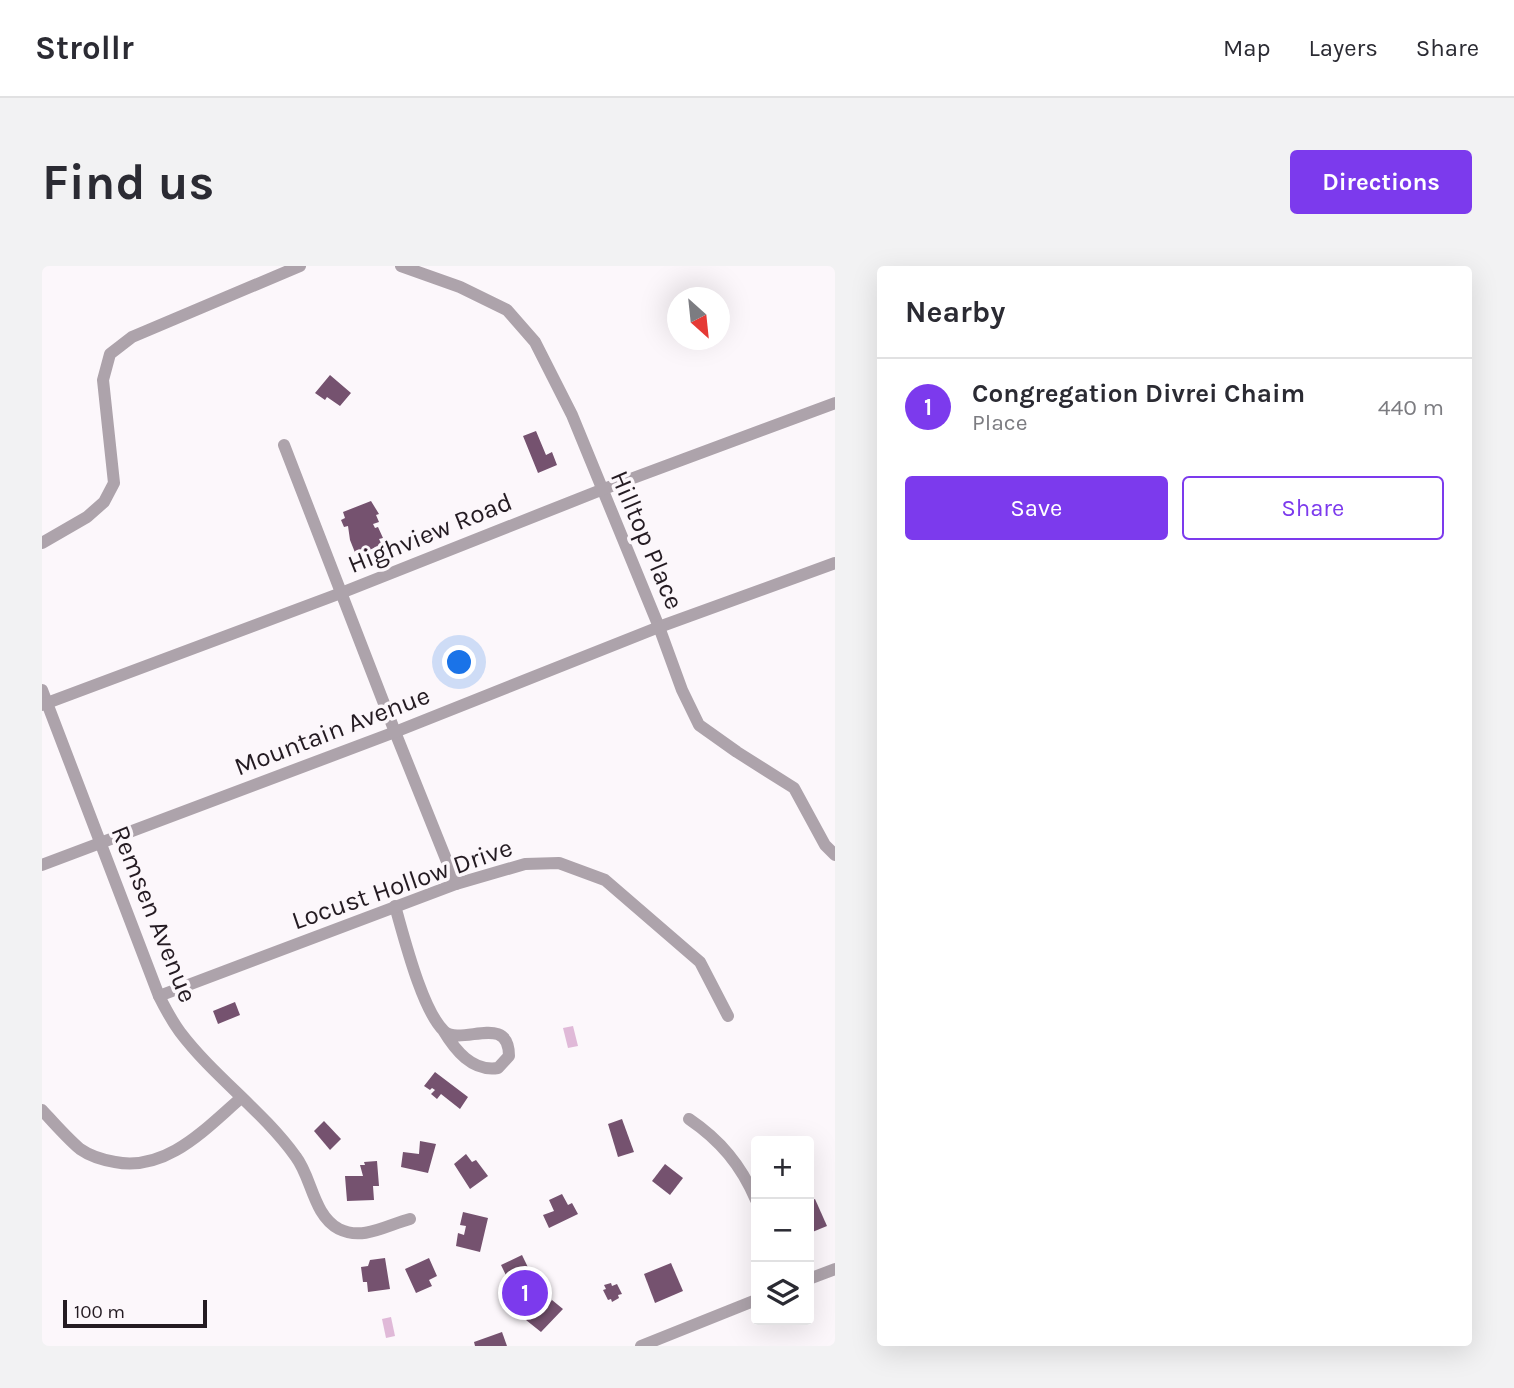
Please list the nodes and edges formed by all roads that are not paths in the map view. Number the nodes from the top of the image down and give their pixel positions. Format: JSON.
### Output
{"nodes":[{"id":1,"x":300,"y":266,"type":"edge"},
{"id":2,"x":401,"y":266,"type":"edge"},
{"id":3,"x":428,"y":270,"type":"edge"},
{"id":4,"x":835,"y":403,"type":"edge"},
{"id":5,"x":284,"y":445,"type":"dead end"},
{"id":6,"x":601,"y":490,"type":"junction"},
{"id":7,"x":42,"y":543,"type":"edge"},
{"id":8,"x":835,"y":563,"type":"edge"},
{"id":9,"x":341,"y":593,"type":"junction"},
{"id":10,"x":659,"y":627,"type":"junction"},
{"id":11,"x":42,"y":690,"type":"edge"},
{"id":12,"x":45,"y":704,"type":"edge"},
{"id":13,"x":395,"y":732,"type":"junction"},
{"id":14,"x":100,"y":842,"type":"junction"},
{"id":15,"x":835,"y":855,"type":"edge"},
{"id":16,"x":42,"y":865,"type":"edge"},
{"id":17,"x":456,"y":884,"type":"junction"},
{"id":18,"x":395,"y":906,"type":"junction"},
{"id":19,"x":159,"y":996,"type":"junction"},
{"id":20,"x":728,"y":1016,"type":"dead end"},
{"id":21,"x":443,"y":1030,"type":"junction"},
{"id":22,"x":241,"y":1098,"type":"junction"},
{"id":23,"x":42,"y":1110,"type":"edge"},
{"id":24,"x":689,"y":1119,"type":"dead end"},
{"id":25,"x":751,"y":1188,"type":"edge"},
{"id":26,"x":410,"y":1219,"type":"dead end"},
{"id":27,"x":835,"y":1269,"type":"edge"},
{"id":28,"x":814,"y":1277,"type":"edge"},
{"id":29,"x":751,"y":1302,"type":"edge"},
{"id":30,"x":640,"y":1346,"type":"edge"}],
"edges":[{"from":1,"to":7,"type":"street"},
{"from":2,"to":3,"type":"street","name":"Hilltop Place"},
{"from":3,"to":6,"type":"street","name":"Hilltop Place"},
{"from":4,"to":6,"type":"street","name":"Highview Road"},
{"from":5,"to":9,"type":"street"},
{"from":6,"to":9,"type":"street","name":"Highview Road"},
{"from":6,"to":10,"type":"street","name":"Hilltop Place"},
{"from":8,"to":10,"type":"street","name":"Mountain Avenue"},
{"from":9,"to":12,"type":"street","name":"Highview Road"},
{"from":9,"to":13,"type":"street"},
{"from":10,"to":13,"type":"street","name":"Mountain Avenue"},
{"from":10,"to":15,"type":"street","name":"Hilltop Place"},
{"from":11,"to":12,"type":"street","name":"Remsen Avenue"},
{"from":12,"to":14,"type":"street","name":"Remsen Avenue"},
{"from":13,"to":14,"type":"street","name":"Mountain Avenue"},
{"from":13,"to":17,"type":"street"},
{"from":14,"to":16,"type":"street","name":"Mountain Avenue"},
{"from":14,"to":19,"type":"street","name":"Remsen Avenue"},
{"from":17,"to":18,"type":"street","name":"Locust Hollow Drive"},
{"from":17,"to":20,"type":"street","name":"Locust Hollow Drive"},
{"from":18,"to":19,"type":"street","name":"Locust Hollow Drive"},
{"from":18,"to":21,"type":"street"},
{"from":19,"to":22,"type":"street","name":"Remsen Avenue"},
{"from":21,"to":21,"type":"street"},
{"from":22,"to":23,"type":"street"},
{"from":22,"to":26,"type":"street","name":"Remsen Avenue"},
{"from":24,"to":25,"type":"street"},
{"from":27,"to":28,"type":"street"},
{"from":29,"to":30,"type":"street"}]}
